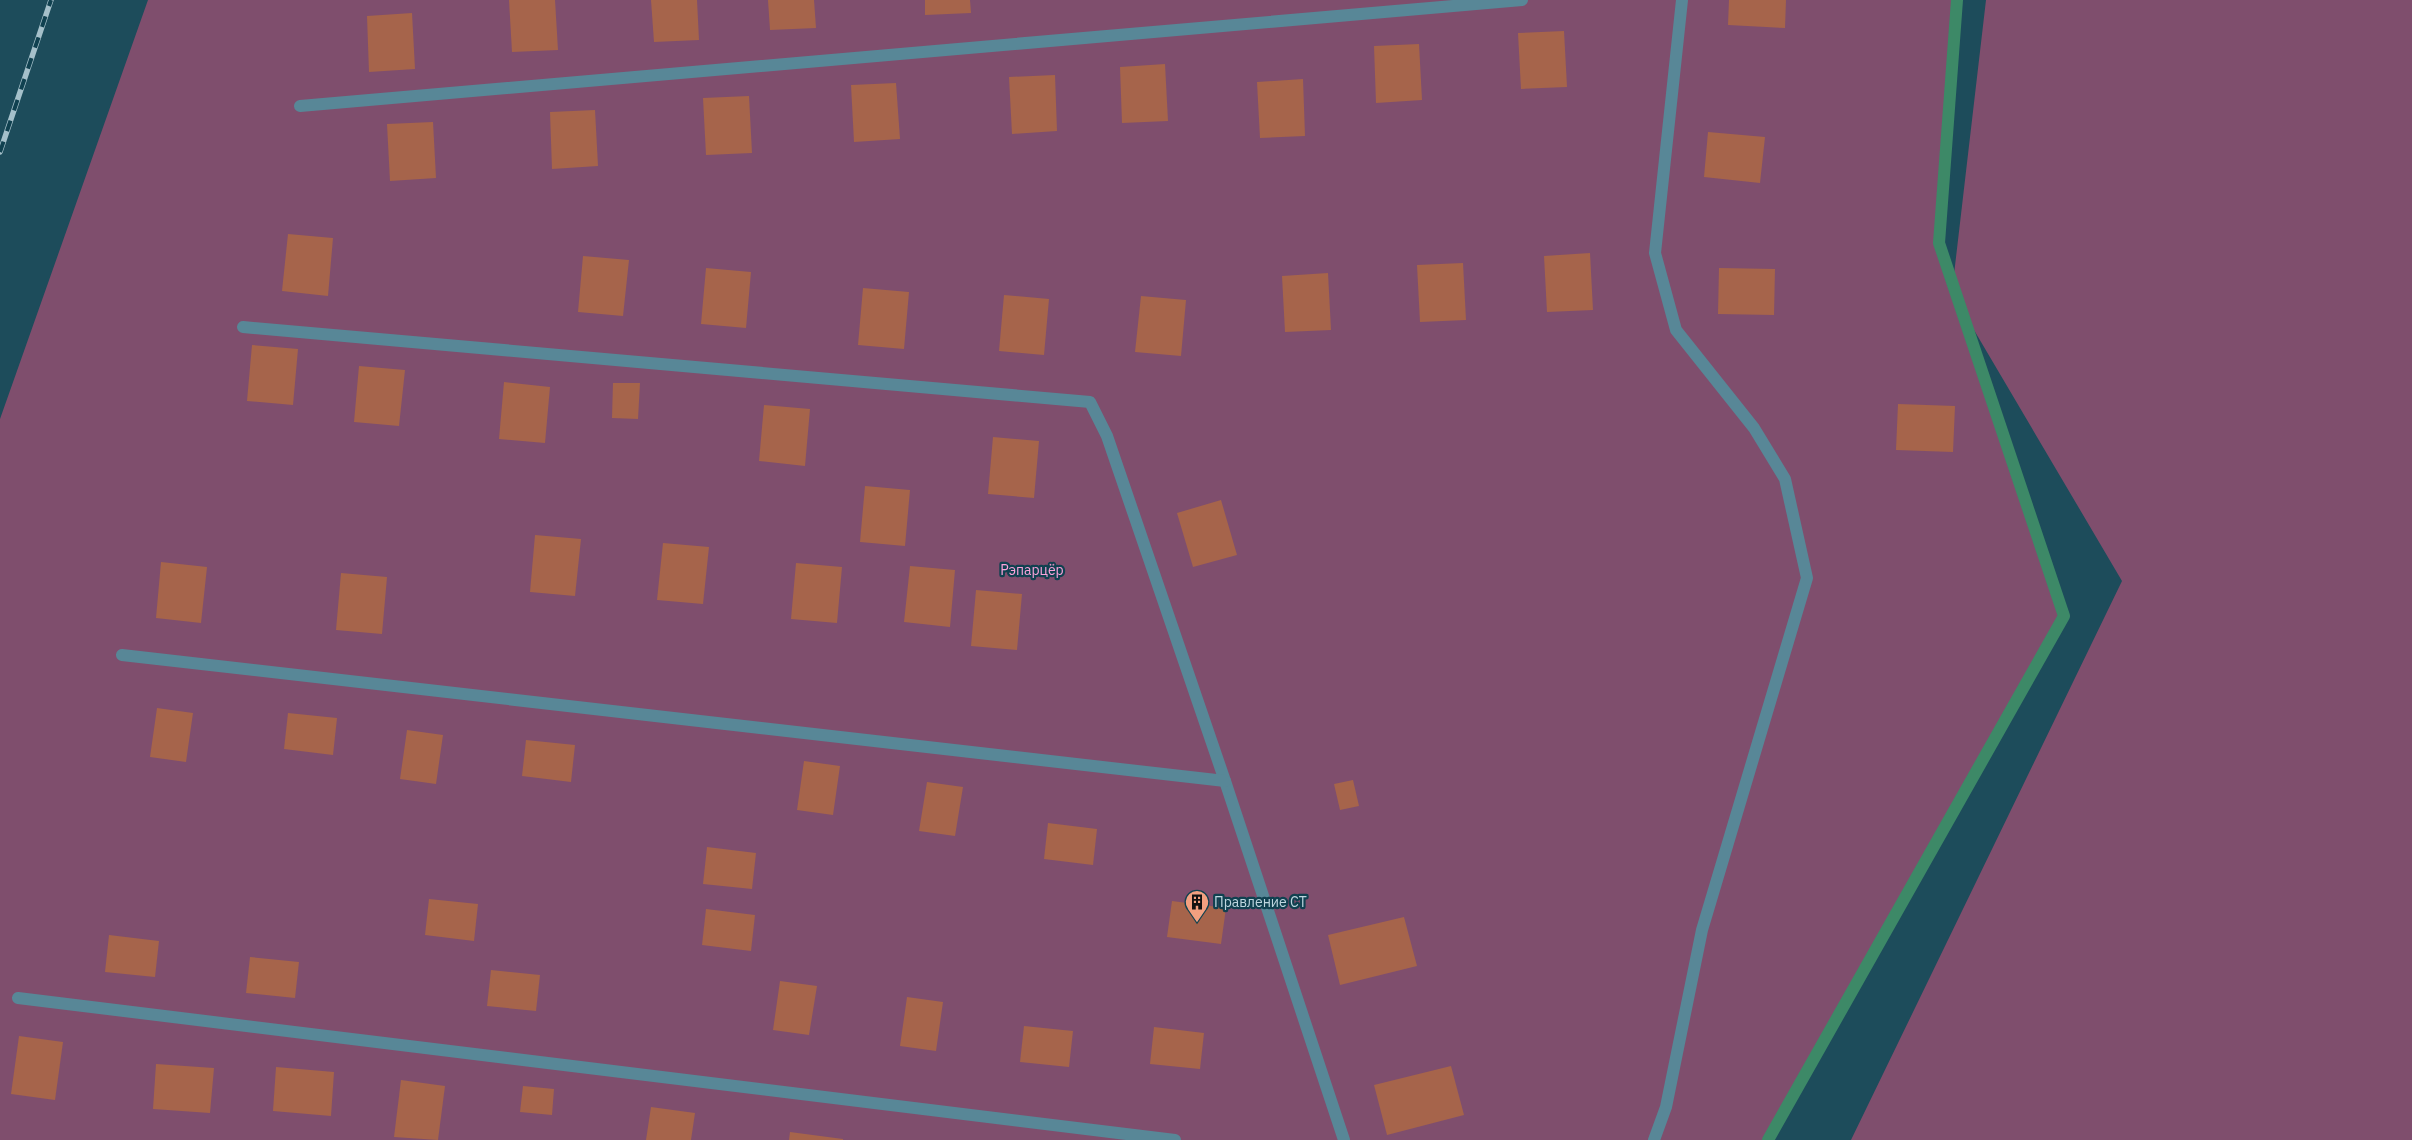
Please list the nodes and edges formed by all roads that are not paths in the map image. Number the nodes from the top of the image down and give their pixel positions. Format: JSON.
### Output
{"nodes":[{"id":1,"x":1522,"y":0,"type":"edge"},
{"id":2,"x":1682,"y":0,"type":"edge"},
{"id":3,"x":300,"y":106,"type":"dead end"},
{"id":4,"x":243,"y":327,"type":"dead end"},
{"id":5,"x":122,"y":655,"type":"dead end"},
{"id":6,"x":1225,"y":781,"type":"junction"},
{"id":7,"x":18,"y":998,"type":"dead end"},
{"id":8,"x":1175,"y":1140,"type":"edge"},
{"id":9,"x":1344,"y":1140,"type":"edge"},
{"id":10,"x":1654,"y":1140,"type":"edge"}],
"edges":[{"from":1,"to":3,"type":"street"},
{"from":2,"to":10,"type":"street"},
{"from":4,"to":6,"type":"street"},
{"from":5,"to":6,"type":"street"},
{"from":6,"to":9,"type":"street"},
{"from":7,"to":8,"type":"street"}]}
